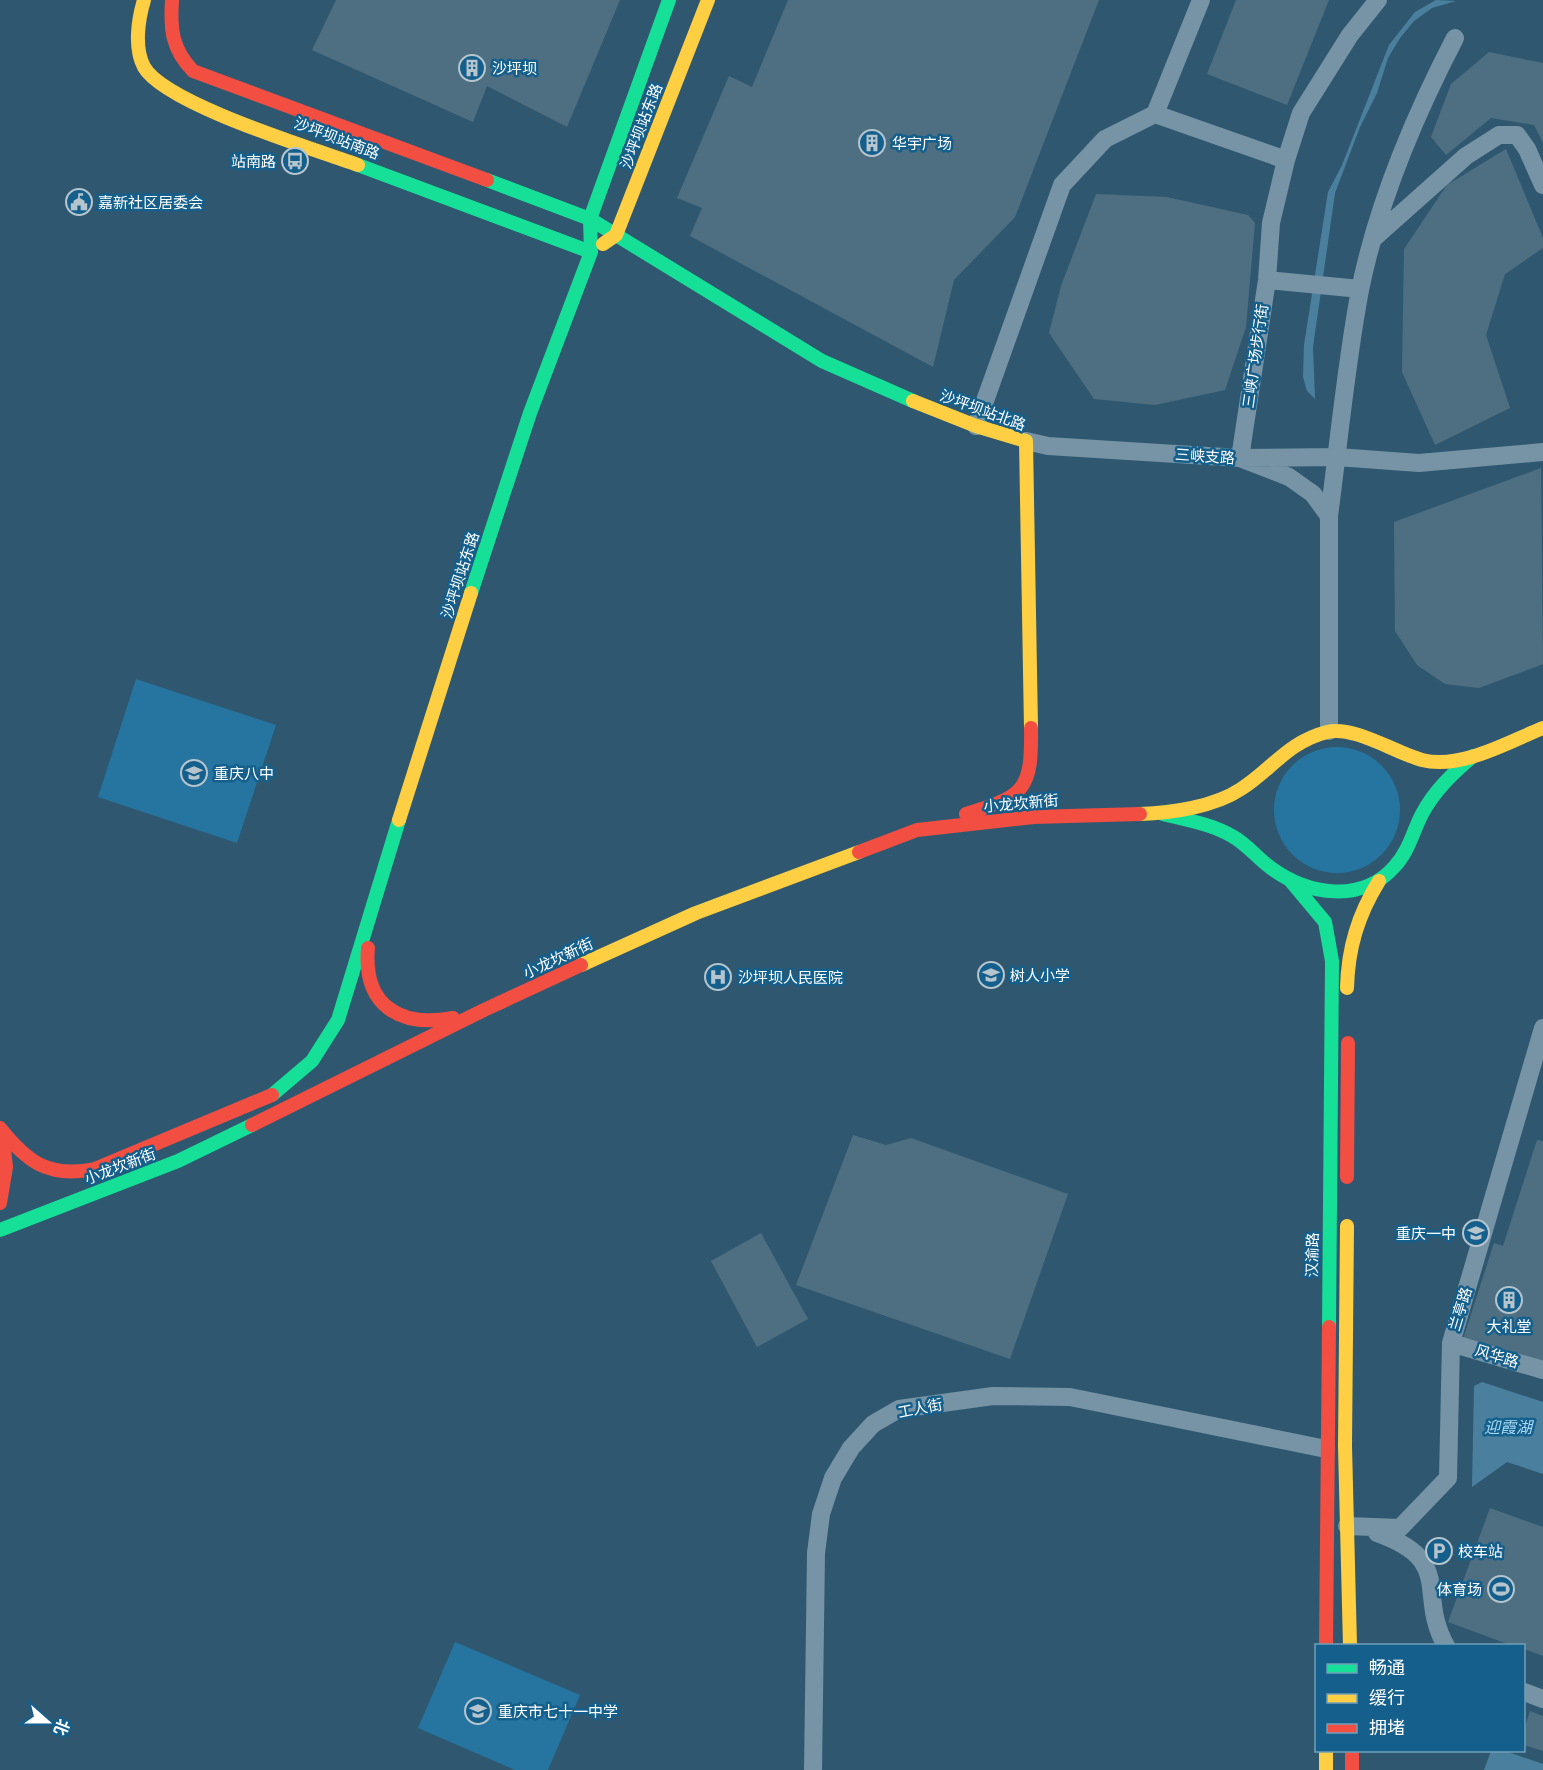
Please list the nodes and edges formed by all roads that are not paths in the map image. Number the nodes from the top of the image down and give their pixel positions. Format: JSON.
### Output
{"nodes":[{"id":1,"x":144,"y":0,"type":"edge"},
{"id":2,"x":172,"y":0,"type":"edge"},
{"id":3,"x":669,"y":0,"type":"edge"},
{"id":4,"x":708,"y":0,"type":"edge"},
{"id":5,"x":1201,"y":0,"type":"edge"},
{"id":6,"x":1378,"y":0,"type":"edge"},
{"id":7,"x":1455,"y":38,"type":"dead end"},
{"id":8,"x":1155,"y":114,"type":"junction"},
{"id":9,"x":1286,"y":160,"type":"junction"},
{"id":10,"x":1543,"y":185,"type":"edge"},
{"id":11,"x":590,"y":219,"type":"junction"},
{"id":12,"x":616,"y":234,"type":"junction"},
{"id":13,"x":1374,"y":238,"type":"junction"},
{"id":14,"x":591,"y":252,"type":"junction"},
{"id":15,"x":1267,"y":280,"type":"junction"},
{"id":16,"x":1360,"y":290,"type":"junction"},
{"id":17,"x":976,"y":426,"type":"junction"},
{"id":18,"x":1026,"y":441,"type":"junction"},
{"id":19,"x":1543,"y":452,"type":"edge"},
{"id":20,"x":1337,"y":457,"type":"junction"},
{"id":21,"x":1240,"y":458,"type":"junction"},
{"id":22,"x":1329,"y":516,"type":"junction"},
{"id":23,"x":1543,"y":728,"type":"edge"},
{"id":24,"x":1329,"y":731,"type":"junction"},
{"id":25,"x":1474,"y":756,"type":"junction"},
{"id":26,"x":1157,"y":813,"type":"junction"},
{"id":27,"x":917,"y":830,"type":"junction"},
{"id":28,"x":1289,"y":879,"type":"junction"},
{"id":29,"x":1379,"y":881,"type":"junction"},
{"id":30,"x":372,"y":912,"type":"junction"},
{"id":31,"x":1348,"y":1002,"type":"dead end"},
{"id":32,"x":484,"y":1010,"type":"junction"},
{"id":33,"x":1348,"y":1023,"type":"dead end"},
{"id":34,"x":1543,"y":1028,"type":"edge"},
{"id":35,"x":1,"y":1129,"type":"edge"},
{"id":36,"x":1347,"y":1190,"type":"dead end"},
{"id":37,"x":0,"y":1203,"type":"edge"},
{"id":38,"x":1347,"y":1213,"type":"dead end"},
{"id":39,"x":0,"y":1230,"type":"edge"},
{"id":40,"x":1450,"y":1342,"type":"junction"},
{"id":41,"x":1543,"y":1370,"type":"edge"},
{"id":42,"x":1326,"y":1449,"type":"junction"},
{"id":43,"x":1356,"y":1527,"type":"junction"},
{"id":44,"x":1326,"y":1644,"type":"edge"},
{"id":45,"x":1350,"y":1644,"type":"edge"},
{"id":46,"x":1445,"y":1644,"type":"edge"},
{"id":47,"x":1525,"y":1692,"type":"edge"},
{"id":48,"x":1543,"y":1699,"type":"edge"},
{"id":49,"x":1326,"y":1752,"type":"edge"},
{"id":50,"x":1352,"y":1752,"type":"edge"},
{"id":51,"x":813,"y":1770,"type":"edge"},
{"id":52,"x":1326,"y":1770,"type":"edge"},
{"id":53,"x":1352,"y":1770,"type":"edge"}],
"edges":[{"from":1,"to":14,"type":"main road","name":"沙坪坝站南路"},
{"from":2,"to":11,"type":"main road","name":"沙坪坝站南路"},
{"from":3,"to":11,"type":"main road","name":"沙坪坝站东路"},
{"from":4,"to":12,"type":"main road","name":"沙坪坝站东路"},
{"from":5,"to":8,"type":"street"},
{"from":6,"to":9,"type":"street","name":"三峡广场步行街"},
{"from":7,"to":13,"type":"street"},
{"from":8,"to":9,"type":"street"},
{"from":8,"to":17,"type":"street"},
{"from":9,"to":15,"type":"street","name":"三峡广场步行街"},
{"from":10,"to":13,"type":"street"},
{"from":11,"to":12,"type":"main road","name":"沙坪坝站北路"},
{"from":11,"to":14,"type":"main road","name":"沙坪坝站东路"},
{"from":12,"to":14,"type":"main road"},
{"from":12,"to":17,"type":"main road","name":"沙坪坝站北路"},
{"from":13,"to":16,"type":"street"},
{"from":14,"to":30,"type":"main road","name":"沙坪坝站东路"},
{"from":15,"to":16,"type":"street"},
{"from":15,"to":21,"type":"street","name":"三峡广场步行街"},
{"from":16,"to":20,"type":"street"},
{"from":17,"to":18,"type":"main road","name":"沙坪坝站北路"},
{"from":18,"to":21,"type":"street","name":"三峡支路"},
{"from":18,"to":27,"type":"main road","name":"沙坪坝站北路"},
{"from":19,"to":20,"type":"street"},
{"from":20,"to":21,"type":"street"},
{"from":20,"to":22,"type":"street"},
{"from":21,"to":22,"type":"street","name":"三峡支路"},
{"from":22,"to":24,"type":"street"},
{"from":23,"to":25,"type":"main road","name":"小龙坎新街"},
{"from":24,"to":25,"type":"main road","name":"小龙坎新街"},
{"from":24,"to":26,"type":"main road","name":"小龙坎新街"},
{"from":25,"to":29,"type":"main road","name":"小龙坎新街"},
{"from":26,"to":27,"type":"main road","name":"小龙坎新街"},
{"from":26,"to":28,"type":"main road","name":"小龙坎新街"},
{"from":27,"to":32,"type":"main road","name":"小龙坎新街"},
{"from":28,"to":29,"type":"main road","name":"小龙坎新街"},
{"from":28,"to":42,"type":"main road","name":"汉渝路"},
{"from":29,"to":31,"type":"main road"},
{"from":30,"to":32,"type":"main road"},
{"from":30,"to":35,"type":"main road","name":"小龙坎新街"},
{"from":32,"to":39,"type":"main road","name":"小龙坎新街"},
{"from":33,"to":36,"type":"main road"},
{"from":34,"to":40,"type":"street","name":"兰亭路"},
{"from":35,"to":37,"type":"main road"},
{"from":38,"to":43,"type":"main road"},
{"from":40,"to":41,"type":"street","name":"风华路"},
{"from":40,"to":43,"type":"street","name":"兰亭路"},
{"from":42,"to":44,"type":"main road","name":"汉渝路"},
{"from":42,"to":51,"type":"street","name":"工人街"},
{"from":43,"to":45,"type":"main road"},
{"from":43,"to":46,"type":"street"},
{"from":47,"to":48,"type":"street"},
{"from":49,"to":52,"type":"main road"},
{"from":50,"to":53,"type":"main road"}]}
